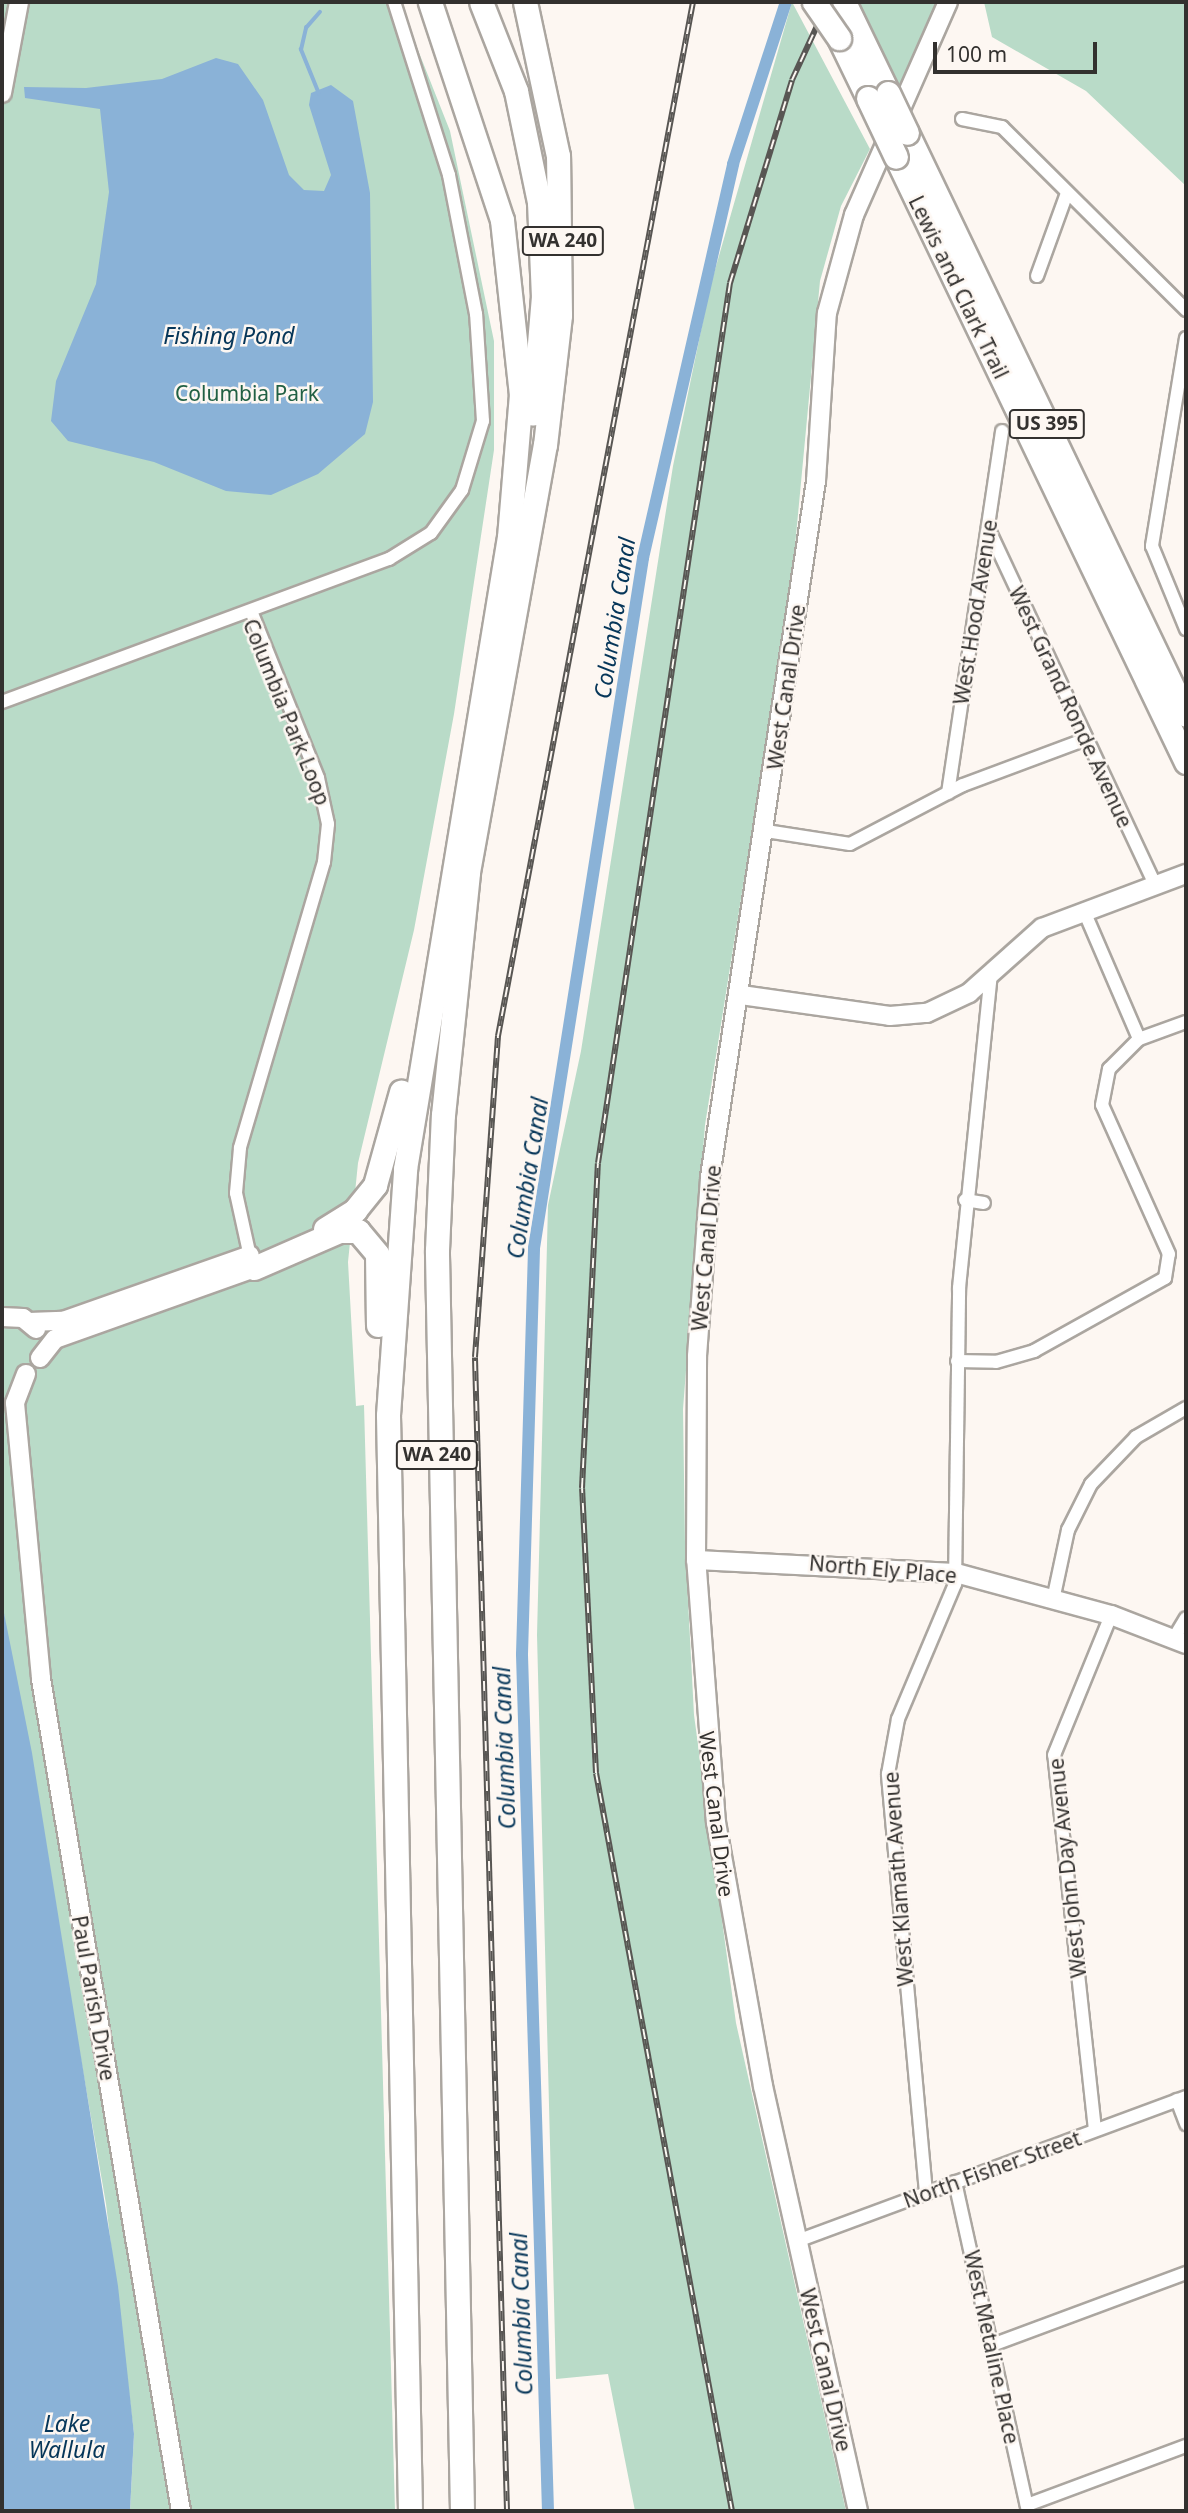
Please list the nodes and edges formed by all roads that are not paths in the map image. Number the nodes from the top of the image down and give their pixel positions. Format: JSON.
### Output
{"nodes":[{"id":1,"x":19,"y":2,"type":"edge"},
{"id":2,"x":394,"y":2,"type":"edge"},
{"id":3,"x":430,"y":2,"type":"edge"},
{"id":4,"x":481,"y":2,"type":"edge"},
{"id":5,"x":497,"y":2,"type":"edge"},
{"id":6,"x":525,"y":2,"type":"edge"},
{"id":7,"x":814,"y":2,"type":"edge"},
{"id":8,"x":822,"y":2,"type":"edge"},
{"id":9,"x":844,"y":2,"type":"edge"},
{"id":10,"x":948,"y":2,"type":"edge"},
{"id":11,"x":847,"y":31,"type":"junction"},
{"id":12,"x":2,"y":93,"type":"edge"},
{"id":13,"x":878,"y":96,"type":"junction"},
{"id":14,"x":962,"y":119,"type":"dead end"},
{"id":15,"x":1067,"y":193,"type":"junction"},
{"id":16,"x":1037,"y":276,"type":"dead end"},
{"id":17,"x":1186,"y":310,"type":"edge"},
{"id":18,"x":1186,"y":338,"type":"edge"},
{"id":19,"x":551,"y":407,"type":"junction"},
{"id":20,"x":1002,"y":431,"type":"dead end"},
{"id":21,"x":988,"y":528,"type":"junction"},
{"id":22,"x":509,"y":537,"type":"junction"},
{"id":23,"x":251,"y":611,"type":"junction"},
{"id":24,"x":1186,"y":629,"type":"edge"},
{"id":25,"x":2,"y":702,"type":"edge"},
{"id":26,"x":1186,"y":715,"type":"edge"},
{"id":27,"x":1086,"y":739,"type":"junction"},
{"id":28,"x":1186,"y":762,"type":"edge"},
{"id":29,"x":947,"y":793,"type":"junction"},
{"id":30,"x":766,"y":831,"type":"junction"},
{"id":31,"x":1186,"y":874,"type":"edge"},
{"id":32,"x":1156,"y":886,"type":"junction"},
{"id":33,"x":444,"y":908,"type":"junction"},
{"id":34,"x":1084,"y":911,"type":"junction"},
{"id":35,"x":991,"y":974,"type":"junction"},
{"id":36,"x":741,"y":995,"type":"junction"},
{"id":37,"x":1186,"y":1022,"type":"edge"},
{"id":38,"x":1139,"y":1039,"type":"junction"},
{"id":39,"x":965,"y":1200,"type":"junction"},
{"id":40,"x":984,"y":1203,"type":"dead end"},
{"id":41,"x":252,"y":1262,"type":"junction"},
{"id":42,"x":2,"y":1303,"type":"edge"},
{"id":43,"x":16,"y":1318,"type":"edge"},
{"id":44,"x":40,"y":1357,"type":"junction"},
{"id":45,"x":957,"y":1361,"type":"junction"},
{"id":46,"x":26,"y":1374,"type":"junction"},
{"id":47,"x":2,"y":1377,"type":"edge"},
{"id":48,"x":2,"y":1394,"type":"edge"},
{"id":49,"x":1186,"y":1408,"type":"edge"},
{"id":50,"x":22,"y":1483,"type":"junction"},
{"id":51,"x":696,"y":1560,"type":"junction"},
{"id":52,"x":956,"y":1573,"type":"junction"},
{"id":53,"x":1053,"y":1600,"type":"junction"},
{"id":54,"x":1111,"y":1615,"type":"junction"},
{"id":55,"x":1186,"y":1618,"type":"edge"},
{"id":56,"x":1180,"y":1641,"type":"edge"},
{"id":57,"x":394,"y":1730,"type":"junction"},
{"id":58,"x":1182,"y":2098,"type":"edge"},
{"id":59,"x":1186,"y":2124,"type":"edge"},
{"id":60,"x":1095,"y":2130,"type":"junction"},
{"id":61,"x":956,"y":2182,"type":"junction"},
{"id":62,"x":926,"y":2193,"type":"junction"},
{"id":63,"x":797,"y":2241,"type":"junction"},
{"id":64,"x":1186,"y":2273,"type":"edge"},
{"id":65,"x":992,"y":2345,"type":"junction"},
{"id":66,"x":1186,"y":2446,"type":"edge"},
{"id":67,"x":1028,"y":2508,"type":"edge"},
{"id":68,"x":181,"y":2511,"type":"edge"},
{"id":69,"x":410,"y":2511,"type":"edge"},
{"id":70,"x":463,"y":2511,"type":"edge"},
{"id":71,"x":858,"y":2511,"type":"edge"}],
"edges":[{"from":1,"to":12,"type":"street"},
{"from":2,"to":23,"type":"street"},
{"from":3,"to":22,"type":"highway","number":"WA 240"},
{"from":4,"to":22,"type":"highway"},
{"from":5,"to":19,"type":"highway"},
{"from":6,"to":19,"type":"highway","number":"WA 240"},
{"from":7,"to":11,"type":"highway","bridge":true},
{"from":8,"to":11,"type":"highway","name":"Lewis and Clark Trail","number":"US 395","bridge":true},
{"from":9,"to":11,"type":"highway","name":"Lewis and Clark Trail","number":"US 395"},
{"from":10,"to":30,"type":"street","name":"West Canal Drive"},
{"from":11,"to":13,"type":"highway","name":"Lewis and Clark Trail","number":"US 395"},
{"from":13,"to":26,"type":"highway","name":"Lewis and Clark Trail","number":"US 395","bridge":true},
{"from":13,"to":28,"type":"highway","name":"Lewis and Clark Trail","number":"US 395","bridge":true},
{"from":14,"to":15,"type":"street"},
{"from":15,"to":16,"type":"street"},
{"from":15,"to":17,"type":"street"},
{"from":18,"to":24,"type":"street"},
{"from":19,"to":70,"type":"highway","number":"WA 240"},
{"from":20,"to":21,"type":"street","name":"West Hood Avenue"},
{"from":21,"to":27,"type":"street","name":"West Grand Ronde Avenue"},
{"from":21,"to":29,"type":"street","name":"West Hood Avenue"},
{"from":22,"to":33,"type":"highway","number":"WA 240"},
{"from":23,"to":25,"type":"street","name":"Columbia Park Loop"},
{"from":23,"to":41,"type":"street","name":"Columbia Park Loop"},
{"from":27,"to":29,"type":"street"},
{"from":27,"to":32,"type":"street","name":"West Grand Ronde Avenue"},
{"from":29,"to":30,"type":"street"},
{"from":30,"to":36,"type":"street","name":"West Canal Drive"},
{"from":31,"to":32,"type":"street"},
{"from":32,"to":34,"type":"street"},
{"from":33,"to":41,"type":"highway"},
{"from":33,"to":57,"type":"highway","number":"WA 240"},
{"from":34,"to":35,"type":"street"},
{"from":34,"to":38,"type":"street"},
{"from":35,"to":36,"type":"street"},
{"from":35,"to":39,"type":"street","name":"West Klamath Avenue"},
{"from":36,"to":51,"type":"street","name":"West Canal Drive"},
{"from":37,"to":38,"type":"street"},
{"from":38,"to":45,"type":"street"},
{"from":39,"to":40,"type":"street"},
{"from":39,"to":45,"type":"street","name":"West Klamath Avenue"},
{"from":41,"to":43,"type":"street"},
{"from":41,"to":44,"type":"street"},
{"from":41,"to":57,"type":"highway"},
{"from":42,"to":43,"type":"street"},
{"from":43,"to":44,"type":"street"},
{"from":44,"to":46,"type":"street"},
{"from":45,"to":52,"type":"street","name":"West Klamath Avenue"},
{"from":46,"to":47,"type":"street"},
{"from":46,"to":50,"type":"street","name":"Paul Parish Drive"},
{"from":48,"to":50,"type":"street","name":"Paul Parish Drive"},
{"from":49,"to":53,"type":"street"},
{"from":50,"to":68,"type":"street","name":"Paul Parish Drive"},
{"from":51,"to":52,"type":"street","name":"North Ely Place"},
{"from":51,"to":63,"type":"street","name":"West Canal Drive"},
{"from":52,"to":53,"type":"street","name":"North Ely Place"},
{"from":52,"to":62,"type":"street","name":"West Klamath Avenue"},
{"from":53,"to":54,"type":"street","name":"North Ely Place"},
{"from":54,"to":56,"type":"street","name":"North Ely Place"},
{"from":54,"to":60,"type":"street","name":"West John Day Avenue"},
{"from":55,"to":56,"type":"street"},
{"from":57,"to":69,"type":"highway","number":"WA 240"},
{"from":58,"to":59,"type":"street"},
{"from":58,"to":60,"type":"street","name":"North Fisher Street"},
{"from":60,"to":61,"type":"street","name":"North Fisher Street"},
{"from":61,"to":62,"type":"street","name":"North Fisher Street"},
{"from":61,"to":65,"type":"street","name":"West Metaline Place"},
{"from":62,"to":63,"type":"street","name":"North Fisher Street"},
{"from":63,"to":71,"type":"street","name":"West Canal Drive"},
{"from":64,"to":65,"type":"street"},
{"from":65,"to":67,"type":"street","name":"West Metaline Place"},
{"from":66,"to":67,"type":"street"}]}
